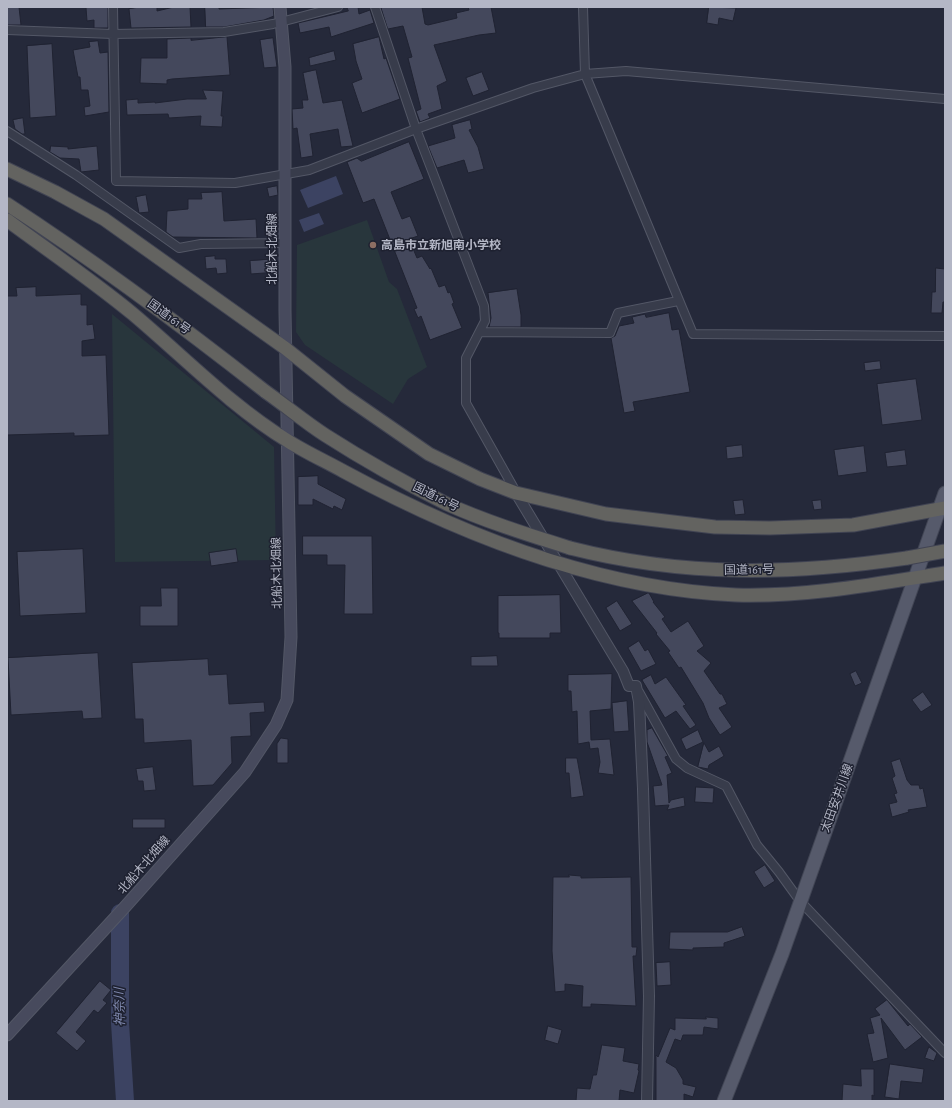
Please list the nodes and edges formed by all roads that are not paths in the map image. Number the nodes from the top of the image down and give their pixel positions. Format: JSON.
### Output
{"nodes":[{"id":1,"x":113,"y":7,"type":"edge"},
{"id":2,"x":280,"y":7,"type":"edge"},
{"id":3,"x":338,"y":7,"type":"edge"},
{"id":4,"x":375,"y":7,"type":"edge"},
{"id":5,"x":583,"y":7,"type":"edge"},
{"id":6,"x":282,"y":21,"type":"junction"},
{"id":7,"x":7,"y":30,"type":"edge"},
{"id":8,"x":113,"y":34,"type":"junction"},
{"id":9,"x":585,"y":74,"type":"junction"},
{"id":10,"x":945,"y":99,"type":"edge"},
{"id":11,"x":416,"y":129,"type":"junction"},
{"id":12,"x":7,"y":131,"type":"edge"},
{"id":13,"x":7,"y":169,"type":"edge"},
{"id":14,"x":284,"y":174,"type":"junction"},
{"id":15,"x":7,"y":204,"type":"edge"},
{"id":16,"x":7,"y":220,"type":"edge"},
{"id":17,"x":284,"y":243,"type":"junction"},
{"id":18,"x":678,"y":300,"type":"junction"},
{"id":19,"x":480,"y":332,"type":"junction"},
{"id":20,"x":945,"y":336,"type":"edge"},
{"id":21,"x":285,"y":348,"type":"junction"},
{"id":22,"x":287,"y":441,"type":"junction"},
{"id":23,"x":516,"y":493,"type":"junction"},
{"id":24,"x":945,"y":493,"type":"edge"},
{"id":25,"x":943,"y":508,"type":"edge"},
{"id":26,"x":945,"y":552,"type":"edge"},
{"id":27,"x":559,"y":563,"type":"junction"},
{"id":28,"x":945,"y":573,"type":"edge"},
{"id":29,"x":916,"y":578,"type":"junction"},
{"id":30,"x":636,"y":686,"type":"junction"},
{"id":31,"x":800,"y":901,"type":"junction"},
{"id":32,"x":7,"y":1035,"type":"edge"},
{"id":33,"x":945,"y":1053,"type":"edge"},
{"id":34,"x":647,"y":1101,"type":"edge"},
{"id":35,"x":724,"y":1101,"type":"edge"}],
"edges":[{"from":1,"to":8,"type":"street"},
{"from":2,"to":6,"type":"main road","name":"北船木北畑線"},
{"from":3,"to":6,"type":"street"},
{"from":4,"to":11,"type":"street"},
{"from":5,"to":9,"type":"street"},
{"from":6,"to":8,"type":"street"},
{"from":6,"to":14,"type":"main road","name":"北船木北畑線"},
{"from":7,"to":8,"type":"street"},
{"from":8,"to":14,"type":"street"},
{"from":9,"to":10,"type":"street"},
{"from":9,"to":11,"type":"street"},
{"from":9,"to":18,"type":"street"},
{"from":11,"to":14,"type":"street"},
{"from":11,"to":19,"type":"street"},
{"from":12,"to":17,"type":"street"},
{"from":13,"to":21,"type":"highway"},
{"from":14,"to":17,"type":"main road","name":"北船木北畑線"},
{"from":15,"to":26,"type":"highway","name":"国道161号","bridge":true},
{"from":16,"to":22,"type":"highway"},
{"from":17,"to":21,"type":"main road","name":"北船木北畑線"},
{"from":18,"to":19,"type":"street"},
{"from":18,"to":20,"type":"street"},
{"from":19,"to":23,"type":"street"},
{"from":21,"to":22,"type":"main road","name":"北船木北畑線"},
{"from":21,"to":23,"type":"highway"},
{"from":22,"to":27,"type":"highway"},
{"from":22,"to":32,"type":"main road","name":"北船木北畑線"},
{"from":23,"to":25,"type":"highway"},
{"from":23,"to":27,"type":"street"},
{"from":24,"to":25,"type":"main road","name":"太田安井川線"},
{"from":25,"to":29,"type":"main road","name":"太田安井川線"},
{"from":27,"to":29,"type":"highway"},
{"from":27,"to":30,"type":"street"},
{"from":28,"to":29,"type":"highway"},
{"from":29,"to":31,"type":"main road","name":"太田安井川線"},
{"from":30,"to":31,"type":"street"},
{"from":30,"to":34,"type":"street"},
{"from":31,"to":33,"type":"street"},
{"from":31,"to":35,"type":"main road","name":"太田安井川線"}]}
